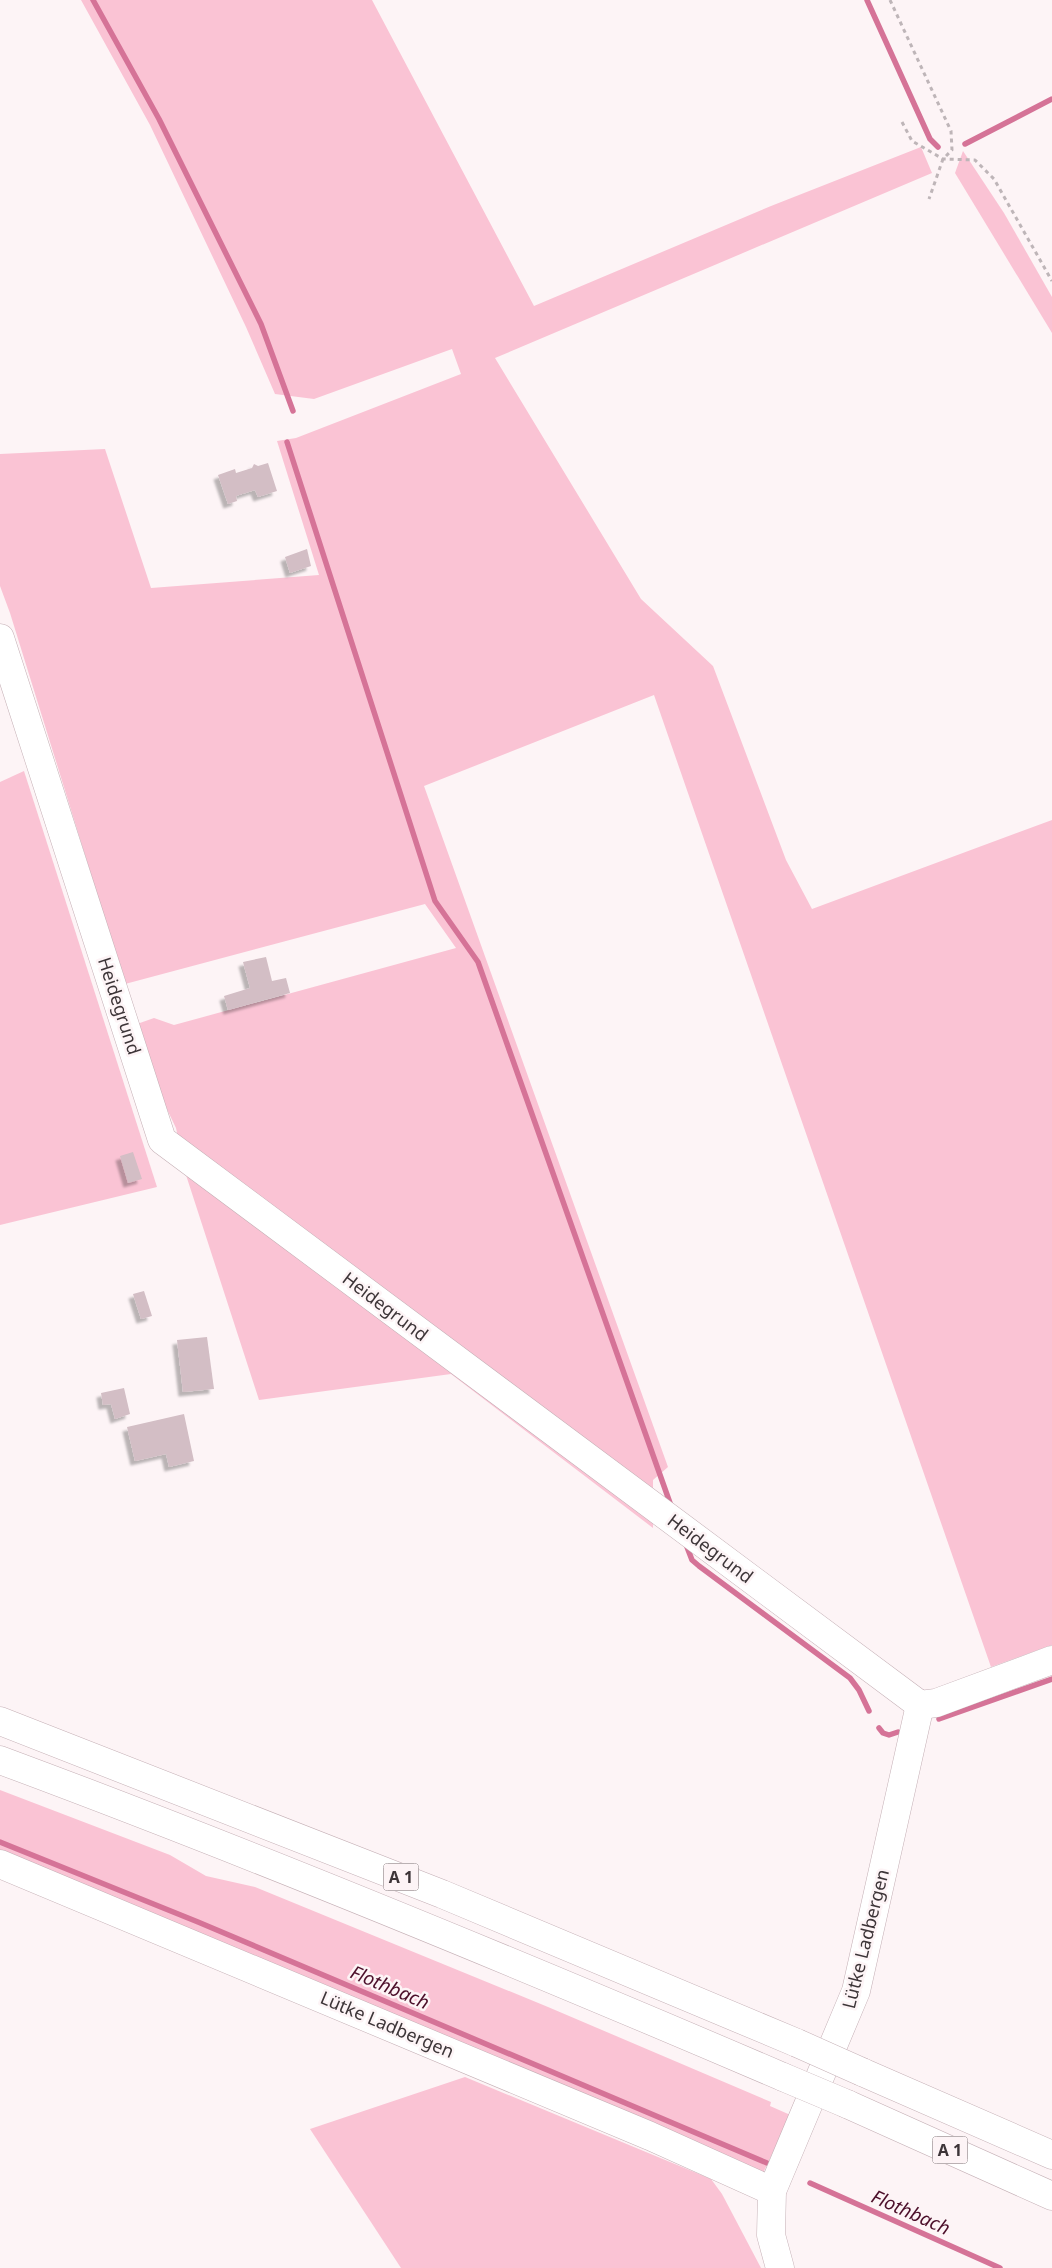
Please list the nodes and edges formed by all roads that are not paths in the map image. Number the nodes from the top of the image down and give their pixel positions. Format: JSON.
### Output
{"nodes":[{"id":1,"x":0,"y":638,"type":"edge"},
{"id":2,"x":1052,"y":1660,"type":"edge"},
{"id":3,"x":920,"y":1705,"type":"junction"},
{"id":4,"x":0,"y":1721,"type":"edge"},
{"id":5,"x":0,"y":1760,"type":"edge"},
{"id":6,"x":0,"y":1864,"type":"edge"},
{"id":7,"x":1052,"y":2155,"type":"edge"},
{"id":8,"x":772,"y":2191,"type":"junction"},
{"id":9,"x":1052,"y":2196,"type":"edge"},
{"id":10,"x":780,"y":2268,"type":"edge"}],
"edges":[{"from":1,"to":3,"type":"main road","name":"Heidegrund"},
{"from":2,"to":3,"type":"main road"},
{"from":3,"to":8,"type":"main road","name":"Lütke Ladbergen"},
{"from":4,"to":7,"type":"main road","number":"A 1","bridge":true},
{"from":5,"to":9,"type":"main road","number":"A 1","bridge":true},
{"from":6,"to":8,"type":"main road","name":"Lütke Ladbergen"},
{"from":8,"to":10,"type":"main road","name":"Lütke Ladbergen"}]}
